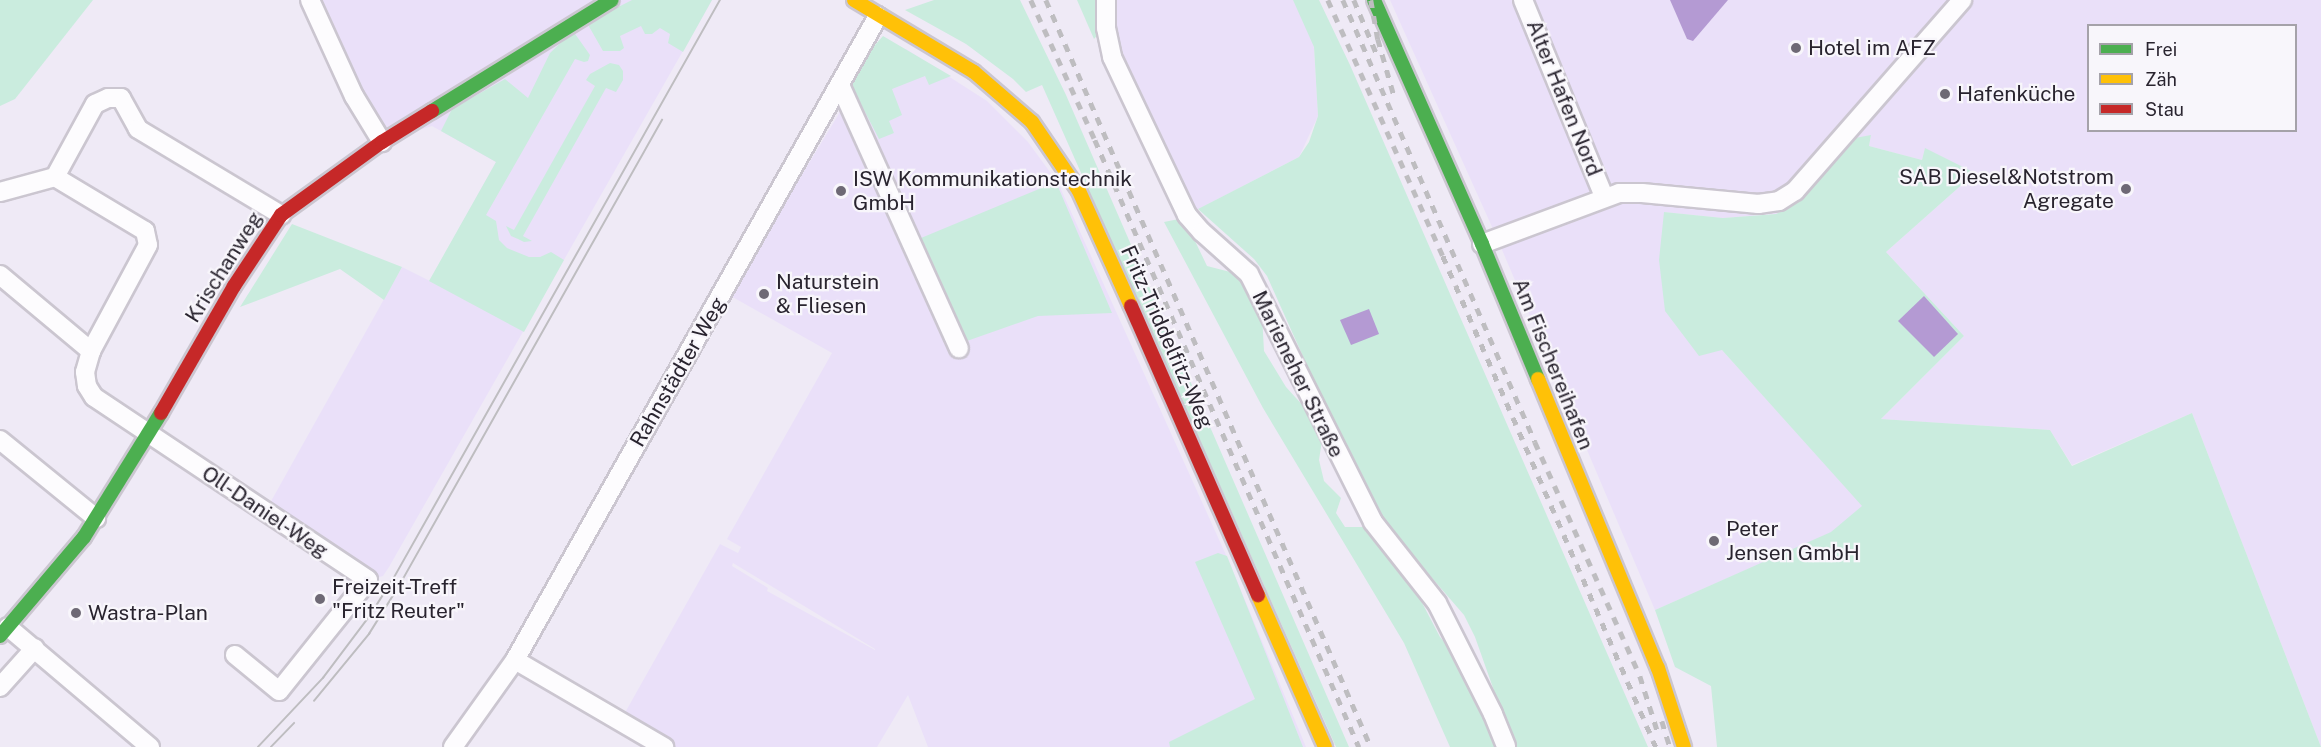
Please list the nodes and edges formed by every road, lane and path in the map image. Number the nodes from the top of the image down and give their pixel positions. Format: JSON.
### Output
{"nodes":[{"id":1,"x":310,"y":0,"type":"edge"},
{"id":2,"x":612,"y":0,"type":"edge"},
{"id":3,"x":854,"y":0,"type":"edge"},
{"id":4,"x":1106,"y":0,"type":"edge"},
{"id":5,"x":1374,"y":0,"type":"edge"},
{"id":6,"x":1523,"y":0,"type":"edge"},
{"id":7,"x":1962,"y":0,"type":"edge"},
{"id":8,"x":878,"y":16,"type":"junction"},
{"id":9,"x":840,"y":85,"type":"junction"},
{"id":10,"x":382,"y":142,"type":"junction"},
{"id":11,"x":55,"y":177,"type":"junction"},
{"id":12,"x":0,"y":192,"type":"edge"},
{"id":13,"x":1604,"y":197,"type":"junction"},
{"id":14,"x":281,"y":215,"type":"junction"},
{"id":15,"x":1482,"y":244,"type":"junction"},
{"id":16,"x":0,"y":275,"type":"edge"},
{"id":17,"x":958,"y":348,"type":"dead end"},
{"id":18,"x":91,"y":351,"type":"junction"},
{"id":19,"x":147,"y":433,"type":"junction"},
{"id":20,"x":0,"y":440,"type":"edge"},
{"id":21,"x":96,"y":518,"type":"junction"},
{"id":22,"x":4,"y":631,"type":"edge"},
{"id":23,"x":35,"y":648,"type":"junction"},
{"id":24,"x":235,"y":656,"type":"dead end"},
{"id":25,"x":515,"y":660,"type":"junction"},
{"id":26,"x":0,"y":687,"type":"edge"},
{"id":27,"x":150,"y":747,"type":"edge"},
{"id":28,"x":453,"y":747,"type":"edge"},
{"id":29,"x":664,"y":747,"type":"edge"},
{"id":30,"x":1325,"y":747,"type":"edge"},
{"id":31,"x":1506,"y":747,"type":"edge"},
{"id":32,"x":1684,"y":747,"type":"edge"}],
"edges":[{"from":1,"to":10,"type":"street"},
{"from":2,"to":10,"type":"street","name":"Krischanweg"},
{"from":3,"to":8,"type":"street","name":"Fritz-Triddelfitz-Weg"},
{"from":4,"to":31,"type":"street","name":"Marieneher Straße"},
{"from":5,"to":15,"type":"street","name":"Am Fischereihafen"},
{"from":6,"to":13,"type":"street","name":"Alter Hafen Nord"},
{"from":7,"to":13,"type":"street"},
{"from":8,"to":9,"type":"street","name":"Rahnstädter Weg"},
{"from":8,"to":30,"type":"street","name":"Fritz-Triddelfitz-Weg"},
{"from":9,"to":17,"type":"street"},
{"from":9,"to":25,"type":"street","name":"Rahnstädter Weg"},
{"from":10,"to":14,"type":"street","name":"Krischanweg"},
{"from":11,"to":12,"type":"street"},
{"from":11,"to":14,"type":"street"},
{"from":11,"to":18,"type":"street","name":"Oll-Daniel-Weg"},
{"from":13,"to":15,"type":"street"},
{"from":14,"to":19,"type":"street","name":"Krischanweg"},
{"from":15,"to":32,"type":"street","name":"Am Fischereihafen"},
{"from":16,"to":18,"type":"street"},
{"from":18,"to":19,"type":"street","name":"Oll-Daniel-Weg"},
{"from":19,"to":21,"type":"street","name":"Krischanweg"},
{"from":19,"to":24,"type":"street","name":"Oll-Daniel-Weg"},
{"from":20,"to":21,"type":"street"},
{"from":21,"to":22,"type":"street","name":"Krischanweg"},
{"from":22,"to":23,"type":"street"},
{"from":23,"to":26,"type":"street"},
{"from":23,"to":27,"type":"street"},
{"from":25,"to":28,"type":"street","name":"Rahnstädter Weg"},
{"from":25,"to":29,"type":"street"}]}
